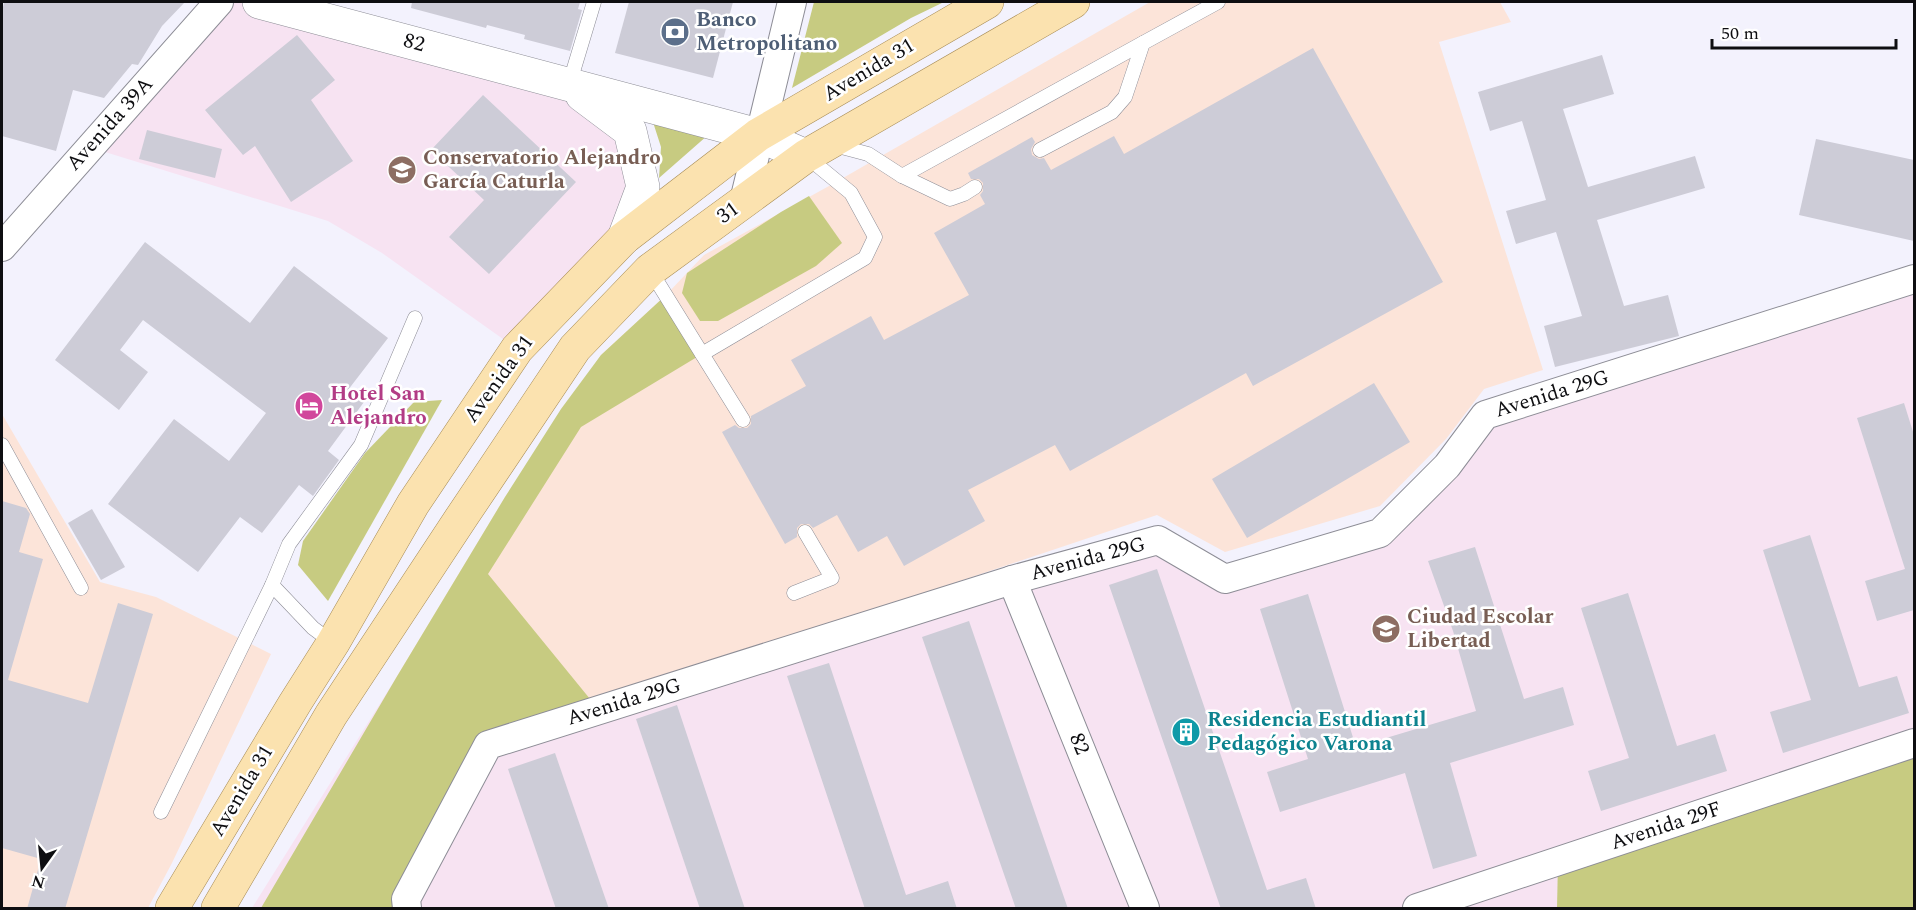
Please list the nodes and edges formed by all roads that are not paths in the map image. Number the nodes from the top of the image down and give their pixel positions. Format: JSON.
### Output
{"nodes":[{"id":1,"x":219,"y":2,"type":"edge"},
{"id":2,"x":259,"y":2,"type":"edge"},
{"id":3,"x":594,"y":2,"type":"edge"},
{"id":4,"x":792,"y":2,"type":"edge"},
{"id":5,"x":987,"y":2,"type":"edge"},
{"id":6,"x":1073,"y":2,"type":"edge"},
{"id":7,"x":1218,"y":2,"type":"edge"},
{"id":8,"x":1143,"y":43,"type":"junction"},
{"id":9,"x":569,"y":85,"type":"junction"},
{"id":10,"x":758,"y":135,"type":"junction"},
{"id":11,"x":816,"y":149,"type":"junction"},
{"id":12,"x":1040,"y":150,"type":"dead end"},
{"id":13,"x":902,"y":176,"type":"junction"},
{"id":14,"x":975,"y":188,"type":"dead end"},
{"id":15,"x":744,"y":201,"type":"junction"},
{"id":16,"x":624,"y":238,"type":"junction"},
{"id":17,"x":2,"y":248,"type":"edge"},
{"id":18,"x":650,"y":270,"type":"junction"},
{"id":19,"x":1914,"y":279,"type":"edge"},
{"id":20,"x":415,"y":318,"type":"dead end"},
{"id":21,"x":702,"y":354,"type":"junction"},
{"id":22,"x":743,"y":420,"type":"dead end"},
{"id":23,"x":2,"y":445,"type":"edge"},
{"id":24,"x":806,"y":532,"type":"dead end"},
{"id":25,"x":1012,"y":580,"type":"junction"},
{"id":26,"x":272,"y":585,"type":"junction"},
{"id":27,"x":81,"y":588,"type":"dead end"},
{"id":28,"x":794,"y":593,"type":"dead end"},
{"id":29,"x":333,"y":643,"type":"junction"},
{"id":30,"x":1914,"y":743,"type":"edge"},
{"id":31,"x":161,"y":812,"type":"dead end"},
{"id":32,"x":172,"y":909,"type":"edge"},
{"id":33,"x":218,"y":909,"type":"edge"},
{"id":34,"x":407,"y":909,"type":"edge"},
{"id":35,"x":1145,"y":909,"type":"edge"},
{"id":36,"x":1417,"y":909,"type":"edge"}],
"edges":[{"from":1,"to":17,"type":"street","name":"Avenida 39A"},
{"from":2,"to":9,"type":"street","name":"82"},
{"from":3,"to":9,"type":"lane"},
{"from":4,"to":10,"type":"street"},
{"from":5,"to":10,"type":"main road","name":"Avenida 31"},
{"from":6,"to":11,"type":"main road","name":"Avenida 31"},
{"from":7,"to":8,"type":"lane"},
{"from":8,"to":12,"type":"lane"},
{"from":8,"to":13,"type":"lane"},
{"from":9,"to":10,"type":"street","name":"82"},
{"from":9,"to":16,"type":"street","name":"82"},
{"from":10,"to":11,"type":"street","name":"82"},
{"from":10,"to":15,"type":"street"},
{"from":10,"to":16,"type":"main road","name":"Avenida 31"},
{"from":11,"to":13,"type":"lane"},
{"from":11,"to":15,"type":"main road","name":"31"},
{"from":11,"to":21,"type":"lane"},
{"from":13,"to":14,"type":"lane"},
{"from":15,"to":18,"type":"main road","name":"31"},
{"from":16,"to":29,"type":"main road","name":"Avenida 31"},
{"from":18,"to":21,"type":"lane"},
{"from":18,"to":33,"type":"main road","name":"Avenida 31"},
{"from":19,"to":25,"type":"street","name":"Avenida 29G"},
{"from":20,"to":26,"type":"lane"},
{"from":21,"to":22,"type":"lane"},
{"from":23,"to":27,"type":"lane"},
{"from":24,"to":28,"type":"lane"},
{"from":25,"to":34,"type":"street","name":"Avenida 29G"},
{"from":25,"to":35,"type":"street","name":"82"},
{"from":26,"to":29,"type":"lane"},
{"from":26,"to":31,"type":"lane"},
{"from":29,"to":32,"type":"main road","name":"Avenida 31"},
{"from":30,"to":36,"type":"street","name":"Avenida 29F"}]}
